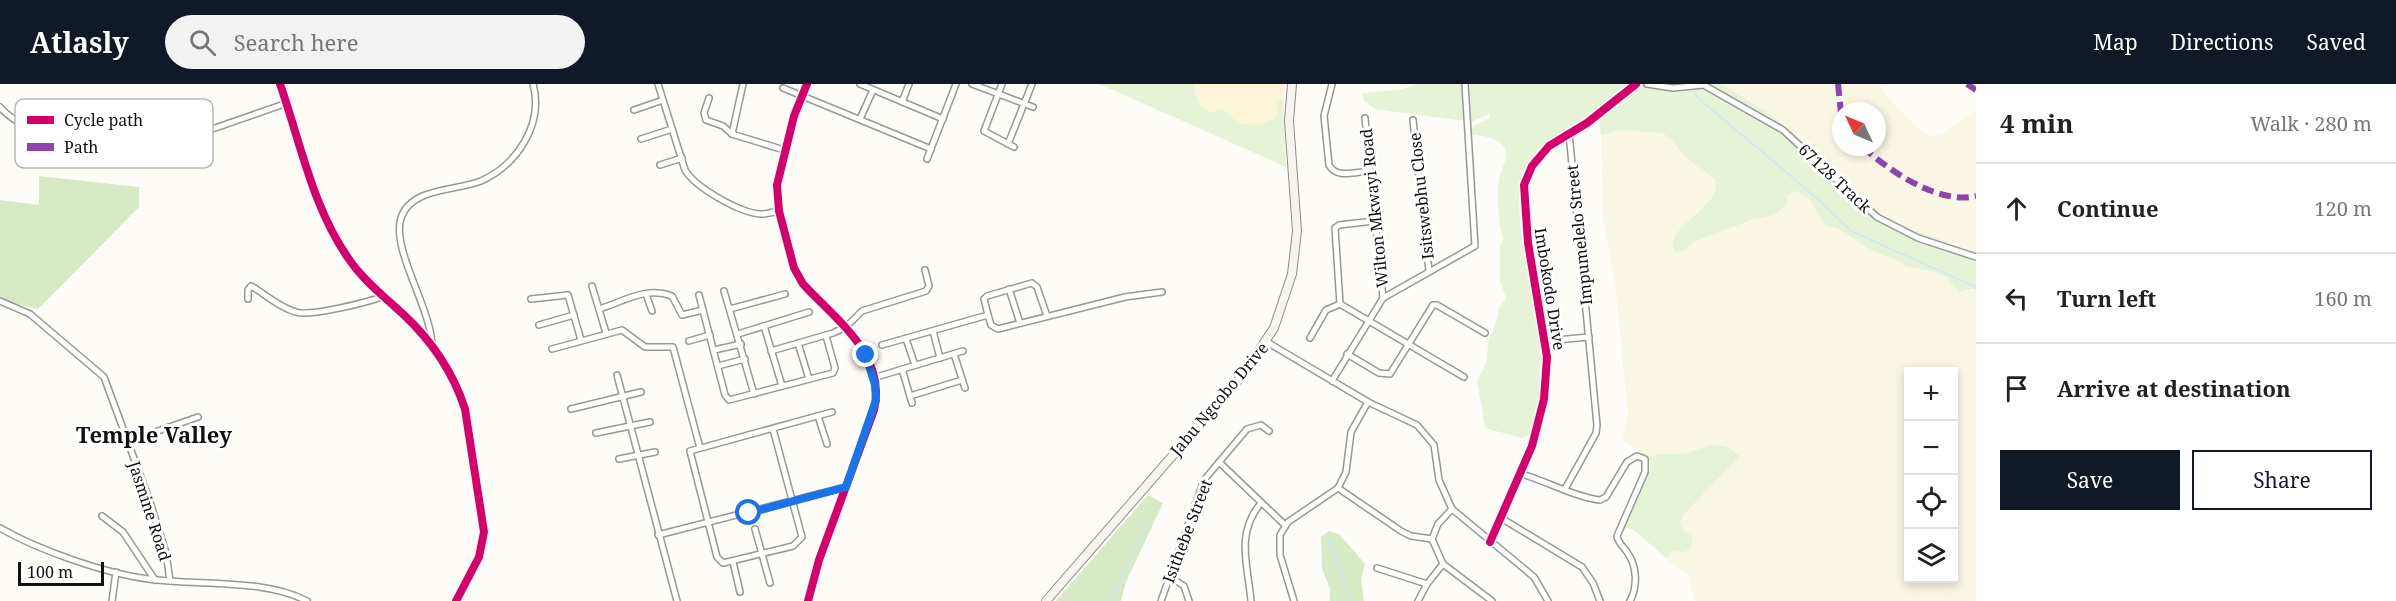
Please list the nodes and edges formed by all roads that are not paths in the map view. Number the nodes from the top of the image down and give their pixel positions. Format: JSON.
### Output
{"nodes":[{"id":1,"x":280,"y":84,"type":"edge"},
{"id":2,"x":533,"y":84,"type":"edge"},
{"id":3,"x":658,"y":84,"type":"edge"},
{"id":4,"x":743,"y":84,"type":"edge"},
{"id":5,"x":807,"y":84,"type":"edge"},
{"id":6,"x":861,"y":84,"type":"edge"},
{"id":7,"x":909,"y":84,"type":"edge"},
{"id":8,"x":956,"y":84,"type":"edge"},
{"id":9,"x":972,"y":84,"type":"edge"},
{"id":10,"x":1002,"y":84,"type":"edge"},
{"id":11,"x":1032,"y":84,"type":"edge"},
{"id":12,"x":1292,"y":84,"type":"edge"},
{"id":13,"x":1332,"y":84,"type":"edge"},
{"id":14,"x":1465,"y":84,"type":"edge"},
{"id":15,"x":1636,"y":84,"type":"edge"},
{"id":16,"x":1647,"y":84,"type":"edge"},
{"id":17,"x":1702,"y":85,"type":"edge"},
{"id":18,"x":783,"y":88,"type":"dead end"},
{"id":19,"x":873,"y":90,"type":"junction"},
{"id":20,"x":803,"y":94,"type":"junction"},
{"id":21,"x":998,"y":94,"type":"junction"},
{"id":22,"x":709,"y":98,"type":"dead end"},
{"id":23,"x":663,"y":100,"type":"junction"},
{"id":24,"x":902,"y":102,"type":"junction"},
{"id":25,"x":287,"y":103,"type":"junction"},
{"id":26,"x":1024,"y":104,"type":"junction"},
{"id":27,"x":0,"y":107,"type":"edge"},
{"id":28,"x":1033,"y":107,"type":"dead end"},
{"id":29,"x":634,"y":111,"type":"dead end"},
{"id":30,"x":860,"y":118,"type":"junction"},
{"id":31,"x":1365,"y":118,"type":"dead end"},
{"id":32,"x":15,"y":119,"type":"edge"},
{"id":33,"x":943,"y":120,"type":"junction"},
{"id":34,"x":1413,"y":120,"type":"dead end"},
{"id":35,"x":213,"y":129,"type":"edge"},
{"id":36,"x":672,"y":129,"type":"junction"},
{"id":37,"x":1569,"y":133,"type":"junction"},
{"id":38,"x":732,"y":134,"type":"junction"},
{"id":39,"x":641,"y":139,"type":"dead end"},
{"id":40,"x":1008,"y":144,"type":"junction"},
{"id":41,"x":1014,"y":147,"type":"dead end"},
{"id":42,"x":931,"y":149,"type":"junction"},
{"id":43,"x":784,"y":150,"type":"junction"},
{"id":44,"x":682,"y":158,"type":"junction"},
{"id":45,"x":927,"y":159,"type":"dead end"},
{"id":46,"x":660,"y":165,"type":"dead end"},
{"id":47,"x":1369,"y":171,"type":"junction"},
{"id":48,"x":779,"y":211,"type":"junction"},
{"id":49,"x":1374,"y":221,"type":"junction"},
{"id":50,"x":1976,"y":257,"type":"edge"},
{"id":51,"x":925,"y":270,"type":"dead end"},
{"id":52,"x":1429,"y":271,"type":"junction"},
{"id":53,"x":592,"y":286,"type":"dead end"},
{"id":54,"x":1009,"y":289,"type":"junction"},
{"id":55,"x":724,"y":291,"type":"dead end"},
{"id":56,"x":1162,"y":292,"type":"dead end"},
{"id":57,"x":646,"y":294,"type":"junction"},
{"id":58,"x":785,"y":294,"type":"dead end"},
{"id":59,"x":699,"y":295,"type":"dead end"},
{"id":60,"x":384,"y":296,"type":"junction"},
{"id":61,"x":1383,"y":298,"type":"junction"},
{"id":62,"x":248,"y":299,"type":"dead end"},
{"id":63,"x":531,"y":299,"type":"dead end"},
{"id":64,"x":0,"y":301,"type":"edge"},
{"id":65,"x":1340,"y":304,"type":"junction"},
{"id":66,"x":599,"y":309,"type":"junction"},
{"id":67,"x":730,"y":309,"type":"junction"},
{"id":68,"x":703,"y":310,"type":"junction"},
{"id":69,"x":651,"y":311,"type":"dead end"},
{"id":70,"x":809,"y":312,"type":"dead end"},
{"id":71,"x":574,"y":315,"type":"junction"},
{"id":72,"x":988,"y":315,"type":"junction"},
{"id":73,"x":1047,"y":316,"type":"junction"},
{"id":74,"x":1367,"y":320,"type":"junction"},
{"id":75,"x":1020,"y":323,"type":"junction"},
{"id":76,"x":539,"y":325,"type":"dead end"},
{"id":77,"x":764,"y":326,"type":"junction"},
{"id":78,"x":846,"y":327,"type":"junction"},
{"id":79,"x":933,"y":331,"type":"junction"},
{"id":80,"x":606,"y":333,"type":"junction"},
{"id":81,"x":1485,"y":333,"type":"dead end"},
{"id":82,"x":738,"y":334,"type":"junction"},
{"id":83,"x":710,"y":335,"type":"junction"},
{"id":84,"x":825,"y":336,"type":"junction"},
{"id":85,"x":1588,"y":336,"type":"junction"},
{"id":86,"x":1310,"y":338,"type":"dead end"},
{"id":87,"x":906,"y":339,"type":"junction"},
{"id":88,"x":581,"y":340,"type":"junction"},
{"id":89,"x":689,"y":341,"type":"dead end"},
{"id":90,"x":1545,"y":341,"type":"junction"},
{"id":91,"x":1267,"y":342,"type":"junction"},
{"id":92,"x":798,"y":343,"type":"junction"},
{"id":93,"x":741,"y":344,"type":"junction"},
{"id":94,"x":1408,"y":344,"type":"junction"},
{"id":95,"x":882,"y":345,"type":"dead end"},
{"id":96,"x":432,"y":347,"type":"junction"},
{"id":97,"x":552,"y":349,"type":"dead end"},
{"id":98,"x":714,"y":350,"type":"junction"},
{"id":99,"x":771,"y":351,"type":"junction"},
{"id":100,"x":963,"y":351,"type":"dead end"},
{"id":101,"x":954,"y":354,"type":"junction"},
{"id":102,"x":1347,"y":354,"type":"junction"},
{"id":103,"x":940,"y":358,"type":"junction"},
{"id":104,"x":745,"y":359,"type":"junction"},
{"id":105,"x":915,"y":365,"type":"junction"},
{"id":106,"x":718,"y":366,"type":"junction"},
{"id":107,"x":902,"y":369,"type":"junction"},
{"id":108,"x":616,"y":375,"type":"dead end"},
{"id":109,"x":1464,"y":377,"type":"dead end"},
{"id":110,"x":873,"y":378,"type":"junction"},
{"id":111,"x":809,"y":379,"type":"junction"},
{"id":112,"x":962,"y":380,"type":"junction"},
{"id":113,"x":1332,"y":381,"type":"junction"},
{"id":114,"x":782,"y":386,"type":"junction"},
{"id":115,"x":965,"y":388,"type":"dead end"},
{"id":116,"x":641,"y":392,"type":"dead end"},
{"id":117,"x":754,"y":394,"type":"junction"},
{"id":118,"x":622,"y":396,"type":"junction"},
{"id":119,"x":910,"y":396,"type":"junction"},
{"id":120,"x":1368,"y":402,"type":"junction"},
{"id":121,"x":912,"y":403,"type":"dead end"},
{"id":122,"x":571,"y":409,"type":"dead end"},
{"id":123,"x":832,"y":412,"type":"dead end"},
{"id":124,"x":818,"y":416,"type":"junction"},
{"id":125,"x":198,"y":417,"type":"dead end"},
{"id":126,"x":650,"y":422,"type":"dead end"},
{"id":127,"x":630,"y":426,"type":"junction"},
{"id":128,"x":773,"y":429,"type":"junction"},
{"id":129,"x":1269,"y":431,"type":"dead end"},
{"id":130,"x":596,"y":433,"type":"dead end"},
{"id":131,"x":126,"y":442,"type":"junction"},
{"id":132,"x":826,"y":444,"type":"dead end"},
{"id":133,"x":700,"y":448,"type":"junction"},
{"id":134,"x":655,"y":452,"type":"dead end"},
{"id":135,"x":637,"y":455,"type":"junction"},
{"id":136,"x":619,"y":459,"type":"dead end"},
{"id":137,"x":1220,"y":462,"type":"junction"},
{"id":138,"x":1521,"y":474,"type":"junction"},
{"id":139,"x":846,"y":487,"type":"junction"},
{"id":140,"x":1338,"y":488,"type":"junction"},
{"id":141,"x":1565,"y":489,"type":"junction"},
{"id":142,"x":794,"y":501,"type":"junction"},
{"id":143,"x":1261,"y":503,"type":"junction"},
{"id":144,"x":1452,"y":509,"type":"junction"},
{"id":145,"x":102,"y":516,"type":"dead end"},
{"id":146,"x":1501,"y":518,"type":"junction"},
{"id":147,"x":708,"y":523,"type":"junction"},
{"id":148,"x":1285,"y":525,"type":"junction"},
{"id":149,"x":0,"y":528,"type":"edge"},
{"id":150,"x":755,"y":529,"type":"dead end"},
{"id":151,"x":658,"y":535,"type":"junction"},
{"id":152,"x":1432,"y":539,"type":"junction"},
{"id":153,"x":1490,"y":542,"type":"junction"},
{"id":154,"x":762,"y":555,"type":"junction"},
{"id":155,"x":734,"y":562,"type":"junction"},
{"id":156,"x":1443,"y":564,"type":"junction"},
{"id":157,"x":1377,"y":568,"type":"dead end"},
{"id":158,"x":117,"y":572,"type":"junction"},
{"id":159,"x":1170,"y":577,"type":"junction"},
{"id":160,"x":155,"y":580,"type":"junction"},
{"id":161,"x":170,"y":581,"type":"junction"},
{"id":162,"x":770,"y":583,"type":"dead end"},
{"id":163,"x":1427,"y":584,"type":"junction"},
{"id":164,"x":740,"y":592,"type":"dead end"},
{"id":165,"x":112,"y":601,"type":"edge"},
{"id":166,"x":307,"y":601,"type":"edge"},
{"id":167,"x":456,"y":601,"type":"edge"},
{"id":168,"x":677,"y":601,"type":"edge"},
{"id":169,"x":808,"y":601,"type":"edge"},
{"id":170,"x":1046,"y":601,"type":"edge"},
{"id":171,"x":1161,"y":601,"type":"edge"},
{"id":172,"x":1189,"y":601,"type":"edge"},
{"id":173,"x":1251,"y":601,"type":"edge"},
{"id":174,"x":1294,"y":601,"type":"edge"},
{"id":175,"x":1418,"y":601,"type":"edge"},
{"id":176,"x":1492,"y":601,"type":"edge"},
{"id":177,"x":1548,"y":601,"type":"edge"},
{"id":178,"x":1600,"y":601,"type":"edge"},
{"id":179,"x":1630,"y":601,"type":"edge"}],
"edges":[{"from":1,"to":25,"type":"street"},
{"from":2,"to":96,"type":"street"},
{"from":3,"to":23,"type":"street"},
{"from":4,"to":38,"type":"street"},
{"from":5,"to":20,"type":"street"},
{"from":6,"to":19,"type":"street"},
{"from":7,"to":24,"type":"street"},
{"from":8,"to":33,"type":"street"},
{"from":9,"to":21,"type":"street"},
{"from":10,"to":21,"type":"street"},
{"from":11,"to":26,"type":"street"},
{"from":12,"to":91,"type":"main road","name":"Jabu Ngcobo Drive"},
{"from":13,"to":47,"type":"street"},
{"from":14,"to":52,"type":"street"},
{"from":15,"to":37,"type":"street","name":"Imbokodo Drive"},
{"from":16,"to":17,"type":"street"},
{"from":17,"to":50,"type":"street","name":"67128 Track"},
{"from":18,"to":20,"type":"street"},
{"from":19,"to":24,"type":"street"},
{"from":19,"to":30,"type":"street"},
{"from":20,"to":30,"type":"street"},
{"from":20,"to":43,"type":"street"},
{"from":21,"to":26,"type":"street"},
{"from":21,"to":40,"type":"street"},
{"from":22,"to":38,"type":"street"},
{"from":23,"to":29,"type":"street"},
{"from":23,"to":36,"type":"street"},
{"from":24,"to":33,"type":"street"},
{"from":25,"to":35,"type":"street"},
{"from":25,"to":60,"type":"street"},
{"from":26,"to":28,"type":"street"},
{"from":26,"to":40,"type":"street"},
{"from":27,"to":32,"type":"street"},
{"from":30,"to":42,"type":"street"},
{"from":31,"to":47,"type":"street","name":"Wilton Mkwayi Road"},
{"from":33,"to":42,"type":"street"},
{"from":34,"to":52,"type":"street","name":"Isitswebhu Close"},
{"from":36,"to":39,"type":"street"},
{"from":36,"to":44,"type":"street"},
{"from":37,"to":85,"type":"street","name":"Impumelelo Street"},
{"from":37,"to":90,"type":"street","name":"Imbokodo Drive"},
{"from":38,"to":43,"type":"street"},
{"from":40,"to":41,"type":"street"},
{"from":42,"to":45,"type":"street"},
{"from":43,"to":48,"type":"street"},
{"from":44,"to":46,"type":"street"},
{"from":44,"to":48,"type":"street"},
{"from":47,"to":49,"type":"street","name":"Wilton Mkwayi Road"},
{"from":48,"to":78,"type":"street"},
{"from":49,"to":61,"type":"street","name":"Wilton Mkwayi Road"},
{"from":49,"to":65,"type":"street"},
{"from":51,"to":78,"type":"street"},
{"from":52,"to":61,"type":"street"},
{"from":53,"to":66,"type":"street"},
{"from":54,"to":72,"type":"street"},
{"from":54,"to":73,"type":"street"},
{"from":54,"to":75,"type":"street"},
{"from":55,"to":67,"type":"street"},
{"from":56,"to":73,"type":"street"},
{"from":57,"to":66,"type":"street"},
{"from":57,"to":68,"type":"street"},
{"from":57,"to":69,"type":"street"},
{"from":58,"to":67,"type":"street"},
{"from":59,"to":68,"type":"street"},
{"from":60,"to":62,"type":"street"},
{"from":60,"to":96,"type":"street"},
{"from":61,"to":74,"type":"street"},
{"from":63,"to":71,"type":"street"},
{"from":64,"to":131,"type":"street","name":"Jasmine Road"},
{"from":65,"to":74,"type":"street"},
{"from":65,"to":86,"type":"street"},
{"from":66,"to":80,"type":"street"},
{"from":67,"to":82,"type":"street"},
{"from":68,"to":83,"type":"street"},
{"from":70,"to":77,"type":"street"},
{"from":71,"to":76,"type":"street"},
{"from":71,"to":88,"type":"street"},
{"from":72,"to":75,"type":"street"},
{"from":72,"to":79,"type":"street"},
{"from":73,"to":75,"type":"street"},
{"from":74,"to":94,"type":"street"},
{"from":74,"to":102,"type":"street"},
{"from":77,"to":82,"type":"street"},
{"from":77,"to":99,"type":"street"},
{"from":78,"to":84,"type":"street"},
{"from":78,"to":110,"type":"street"},
{"from":79,"to":87,"type":"street"},
{"from":79,"to":103,"type":"street"},
{"from":80,"to":88,"type":"street"},
{"from":80,"to":133,"type":"street"},
{"from":81,"to":94,"type":"street"},
{"from":82,"to":93,"type":"street"},
{"from":83,"to":89,"type":"street"},
{"from":83,"to":98,"type":"street"},
{"from":84,"to":92,"type":"street"},
{"from":84,"to":111,"type":"street"},
{"from":85,"to":90,"type":"street"},
{"from":85,"to":141,"type":"street","name":"Impumelelo Street"},
{"from":87,"to":95,"type":"street"},
{"from":87,"to":105,"type":"street"},
{"from":88,"to":97,"type":"street"},
{"from":90,"to":138,"type":"street","name":"Imbokodo Drive"},
{"from":91,"to":113,"type":"street"},
{"from":91,"to":170,"type":"main road","name":"Jabu Ngcobo Drive"},
{"from":92,"to":99,"type":"street"},
{"from":92,"to":111,"type":"street"},
{"from":93,"to":98,"type":"street"},
{"from":93,"to":104,"type":"street"},
{"from":94,"to":102,"type":"street"},
{"from":94,"to":109,"type":"street"},
{"from":96,"to":167,"type":"street"},
{"from":98,"to":106,"type":"street"},
{"from":99,"to":114,"type":"street"},
{"from":100,"to":101,"type":"street"},
{"from":101,"to":103,"type":"street"},
{"from":101,"to":112,"type":"street"},
{"from":102,"to":113,"type":"street"},
{"from":103,"to":105,"type":"street"},
{"from":104,"to":106,"type":"street"},
{"from":104,"to":117,"type":"street"},
{"from":105,"to":107,"type":"street"},
{"from":106,"to":117,"type":"street"},
{"from":107,"to":110,"type":"street"},
{"from":107,"to":119,"type":"street"},
{"from":108,"to":118,"type":"street"},
{"from":110,"to":139,"type":"street"},
{"from":111,"to":114,"type":"street"},
{"from":112,"to":115,"type":"street"},
{"from":112,"to":119,"type":"street"},
{"from":113,"to":120,"type":"street"},
{"from":114,"to":117,"type":"street"},
{"from":116,"to":118,"type":"street"},
{"from":118,"to":122,"type":"street"},
{"from":118,"to":127,"type":"street"},
{"from":119,"to":121,"type":"street"},
{"from":120,"to":140,"type":"street"},
{"from":120,"to":144,"type":"street"},
{"from":123,"to":124,"type":"street"},
{"from":124,"to":128,"type":"street"},
{"from":124,"to":132,"type":"street"},
{"from":125,"to":131,"type":"street","name":"Jasmine Road"},
{"from":126,"to":127,"type":"street"},
{"from":127,"to":130,"type":"street"},
{"from":127,"to":135,"type":"street"},
{"from":128,"to":133,"type":"street"},
{"from":128,"to":142,"type":"street"},
{"from":129,"to":137,"type":"street","name":"Isithebe Street"},
{"from":131,"to":161,"type":"street","name":"Jasmine Road"},
{"from":133,"to":147,"type":"street"},
{"from":134,"to":135,"type":"street"},
{"from":135,"to":136,"type":"street"},
{"from":135,"to":151,"type":"street"},
{"from":137,"to":143,"type":"street"},
{"from":137,"to":159,"type":"street","name":"Isithebe Street"},
{"from":138,"to":141,"type":"street"},
{"from":138,"to":146,"type":"street","name":"Imbokodo Drive"},
{"from":139,"to":142,"type":"street"},
{"from":139,"to":169,"type":"street"},
{"from":140,"to":148,"type":"street"},
{"from":140,"to":152,"type":"street"},
{"from":141,"to":179,"type":"street"},
{"from":142,"to":147,"type":"street"},
{"from":142,"to":154,"type":"street"},
{"from":143,"to":148,"type":"street"},
{"from":143,"to":173,"type":"street"},
{"from":144,"to":152,"type":"street"},
{"from":144,"to":153,"type":"street"},
{"from":145,"to":160,"type":"street"},
{"from":146,"to":153,"type":"street","name":"Imbokodo Drive"},
{"from":146,"to":178,"type":"street"},
{"from":147,"to":151,"type":"street"},
{"from":147,"to":155,"type":"street"},
{"from":148,"to":174,"type":"street"},
{"from":149,"to":158,"type":"street"},
{"from":150,"to":154,"type":"street"},
{"from":151,"to":168,"type":"street"},
{"from":152,"to":156,"type":"street"},
{"from":153,"to":177,"type":"street"},
{"from":154,"to":155,"type":"street"},
{"from":154,"to":162,"type":"street"},
{"from":155,"to":164,"type":"street"},
{"from":156,"to":163,"type":"street"},
{"from":156,"to":176,"type":"street"},
{"from":157,"to":163,"type":"street"},
{"from":158,"to":160,"type":"street"},
{"from":158,"to":165,"type":"street"},
{"from":159,"to":171,"type":"street","name":"Isithebe Street"},
{"from":159,"to":172,"type":"street"},
{"from":160,"to":161,"type":"street"},
{"from":161,"to":166,"type":"street"},
{"from":163,"to":175,"type":"street"}]}
